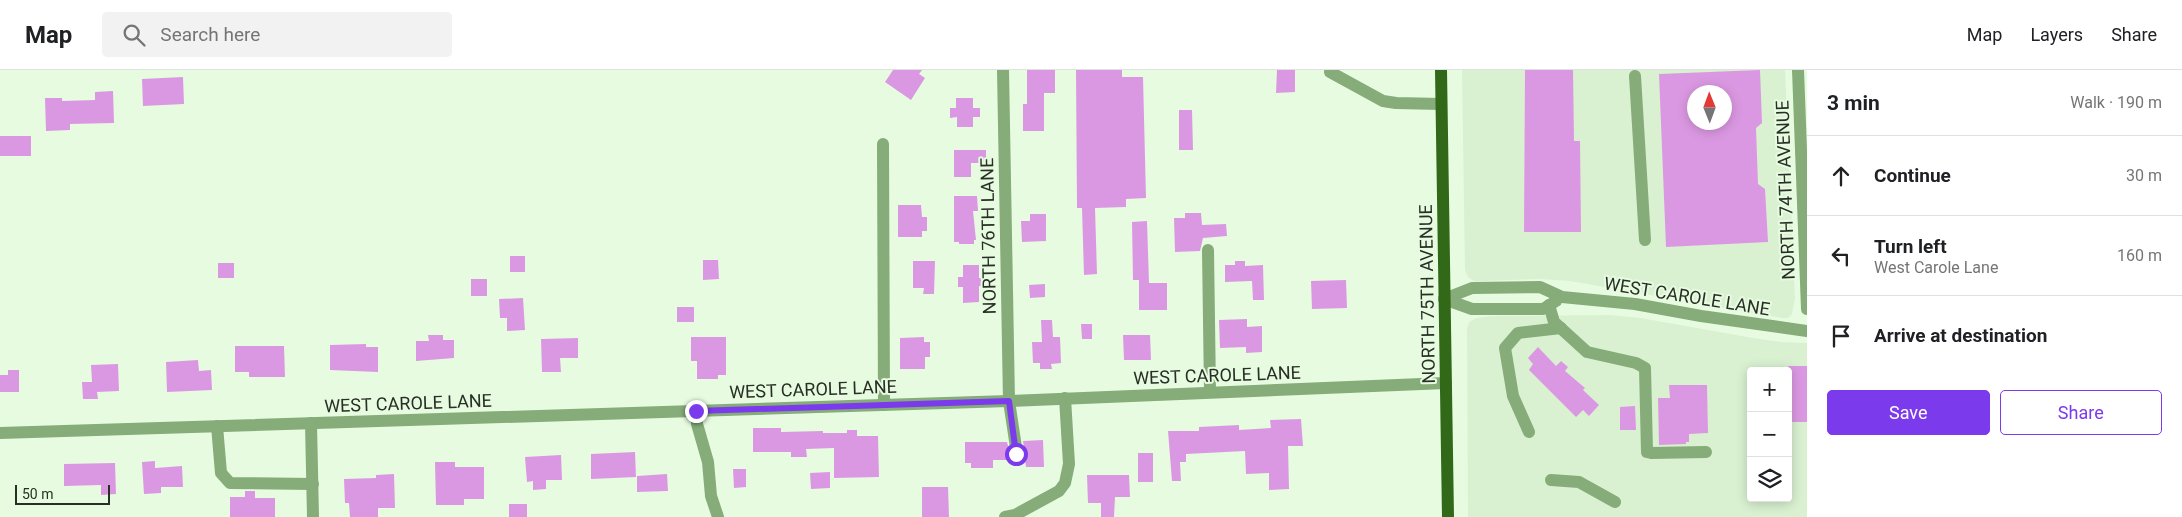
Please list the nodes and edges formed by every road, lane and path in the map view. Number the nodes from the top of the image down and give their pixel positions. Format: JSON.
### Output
{"nodes":[{"id":1,"x":1003,"y":70,"type":"edge"},
{"id":2,"x":1441,"y":70,"type":"edge"},
{"id":3,"x":1798,"y":70,"type":"edge"},
{"id":4,"x":1330,"y":72,"type":"dead end"},
{"id":5,"x":1635,"y":76,"type":"dead end"},
{"id":6,"x":1441,"y":104,"type":"junction"},
{"id":7,"x":883,"y":144,"type":"dead end"},
{"id":8,"x":1645,"y":240,"type":"dead end"},
{"id":9,"x":1208,"y":250,"type":"dead end"},
{"id":10,"x":1562,"y":297,"type":"junction"},
{"id":11,"x":1444,"y":299,"type":"junction"},
{"id":12,"x":1549,"y":305,"type":"junction"},
{"id":13,"x":1807,"y":309,"type":"edge"},
{"id":14,"x":1560,"y":328,"type":"junction"},
{"id":15,"x":1807,"y":331,"type":"edge"},
{"id":16,"x":1446,"y":384,"type":"junction"},
{"id":17,"x":1210,"y":392,"type":"junction"},
{"id":18,"x":1065,"y":398,"type":"junction"},
{"id":19,"x":1009,"y":401,"type":"junction"},
{"id":20,"x":884,"y":405,"type":"junction"},
{"id":21,"x":696,"y":411,"type":"junction"},
{"id":22,"x":311,"y":423,"type":"junction"},
{"id":23,"x":217,"y":426,"type":"junction"},
{"id":24,"x":1529,"y":432,"type":"dead end"},
{"id":25,"x":0,"y":433,"type":"edge"},
{"id":26,"x":1706,"y":452,"type":"dead end"},
{"id":27,"x":1016,"y":454,"type":"dead end"},
{"id":28,"x":1551,"y":480,"type":"dead end"},
{"id":29,"x":313,"y":484,"type":"junction"},
{"id":30,"x":1615,"y":502,"type":"dead end"},
{"id":31,"x":314,"y":517,"type":"edge"},
{"id":32,"x":718,"y":517,"type":"edge"},
{"id":33,"x":1005,"y":517,"type":"edge"},
{"id":34,"x":1448,"y":517,"type":"edge"}],
"edges":[{"from":1,"to":19,"type":"street","name":"NORTH 76TH LANE"},
{"from":2,"to":6,"type":"main road","name":"NORTH 75TH AVENUE"},
{"from":3,"to":13,"type":"street","name":"NORTH 74TH AVENUE"},
{"from":4,"to":6,"type":"street"},
{"from":5,"to":8,"type":"street"},
{"from":6,"to":11,"type":"main road","name":"NORTH 75TH AVENUE"},
{"from":7,"to":20,"type":"street"},
{"from":9,"to":17,"type":"street"},
{"from":10,"to":11,"type":"street","name":"WEST CAROLE LANE"},
{"from":10,"to":12,"type":"street"},
{"from":10,"to":15,"type":"street","name":"WEST CAROLE LANE"},
{"from":11,"to":12,"type":"street"},
{"from":11,"to":16,"type":"main road","name":"NORTH 75TH AVENUE"},
{"from":12,"to":14,"type":"street"},
{"from":14,"to":24,"type":"street"},
{"from":14,"to":26,"type":"street"},
{"from":16,"to":17,"type":"street","name":"WEST CAROLE LANE"},
{"from":16,"to":34,"type":"main road","name":"NORTH 75TH AVENUE"},
{"from":17,"to":18,"type":"street","name":"WEST CAROLE LANE"},
{"from":18,"to":19,"type":"street","name":"WEST CAROLE LANE"},
{"from":18,"to":33,"type":"street"},
{"from":19,"to":20,"type":"street","name":"WEST CAROLE LANE"},
{"from":19,"to":27,"type":"street","name":"NORTH 76TH LANE"},
{"from":20,"to":21,"type":"street","name":"WEST CAROLE LANE"},
{"from":21,"to":22,"type":"street","name":"WEST CAROLE LANE"},
{"from":21,"to":32,"type":"street"},
{"from":22,"to":23,"type":"street","name":"WEST CAROLE LANE"},
{"from":22,"to":29,"type":"street"},
{"from":23,"to":25,"type":"street","name":"WEST CAROLE LANE"},
{"from":23,"to":29,"type":"street"},
{"from":28,"to":30,"type":"street"},
{"from":29,"to":31,"type":"street"}]}
